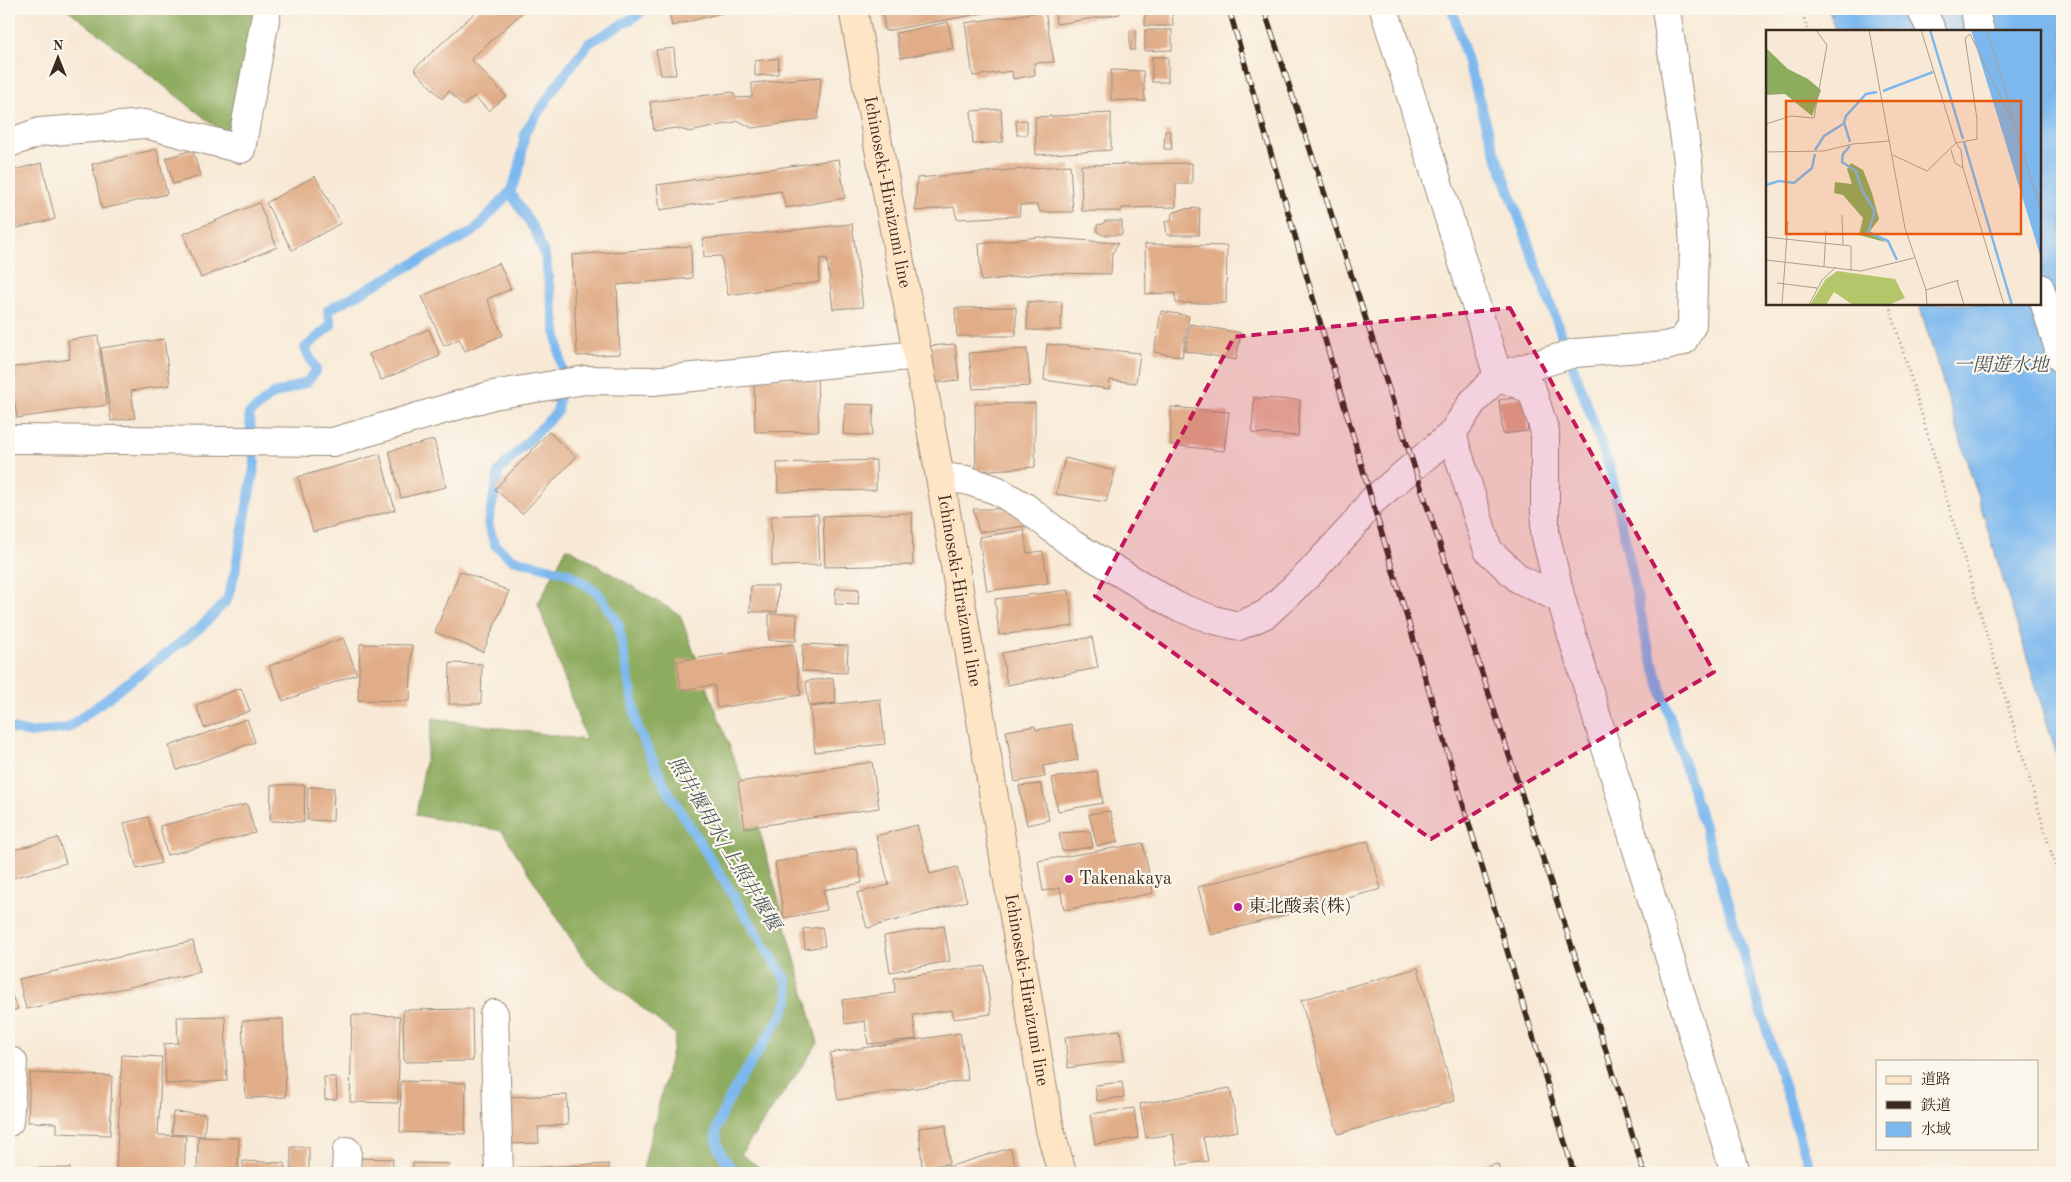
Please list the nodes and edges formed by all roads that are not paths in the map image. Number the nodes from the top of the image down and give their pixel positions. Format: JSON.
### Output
{"nodes":[{"id":1,"x":267,"y":9,"type":"edge"},
{"id":2,"x":853,"y":9,"type":"edge"},
{"id":3,"x":1384,"y":9,"type":"edge"},
{"id":4,"x":1666,"y":9,"type":"edge"},
{"id":5,"x":1921,"y":9,"type":"edge"},
{"id":6,"x":1974,"y":9,"type":"edge"},
{"id":7,"x":1932,"y":30,"type":"edge"},
{"id":8,"x":1980,"y":30,"type":"edge"},
{"id":9,"x":9,"y":143,"type":"edge"},
{"id":10,"x":2041,"y":291,"type":"edge"},
{"id":11,"x":918,"y":355,"type":"junction"},
{"id":12,"x":2062,"y":359,"type":"edge"},
{"id":13,"x":1498,"y":376,"type":"junction"},
{"id":14,"x":1452,"y":434,"type":"junction"},
{"id":15,"x":9,"y":439,"type":"edge"},
{"id":16,"x":940,"y":477,"type":"junction"},
{"id":17,"x":1561,"y":599,"type":"junction"},
{"id":18,"x":494,"y":1014,"type":"dead end"},
{"id":19,"x":13,"y":1062,"type":"dead end"},
{"id":20,"x":9,"y":1122,"type":"edge"},
{"id":21,"x":499,"y":1173,"type":"edge"},
{"id":22,"x":1062,"y":1173,"type":"edge"},
{"id":23,"x":1735,"y":1173,"type":"edge"}],
"edges":[{"from":1,"to":9,"type":"street"},
{"from":2,"to":11,"type":"main road","name":"Ichinoseki-Hiraizumi line"},
{"from":3,"to":13,"type":"street"},
{"from":4,"to":13,"type":"street"},
{"from":5,"to":7,"type":"street"},
{"from":6,"to":8,"type":"street"},
{"from":10,"to":12,"type":"street"},
{"from":11,"to":15,"type":"street"},
{"from":11,"to":16,"type":"main road","name":"Ichinoseki-Hiraizumi line"},
{"from":13,"to":14,"type":"street"},
{"from":13,"to":17,"type":"street"},
{"from":14,"to":16,"type":"street"},
{"from":14,"to":17,"type":"street"},
{"from":16,"to":22,"type":"main road","name":"Ichinoseki-Hiraizumi line"},
{"from":17,"to":23,"type":"street"},
{"from":18,"to":21,"type":"street"},
{"from":19,"to":20,"type":"street"}]}
